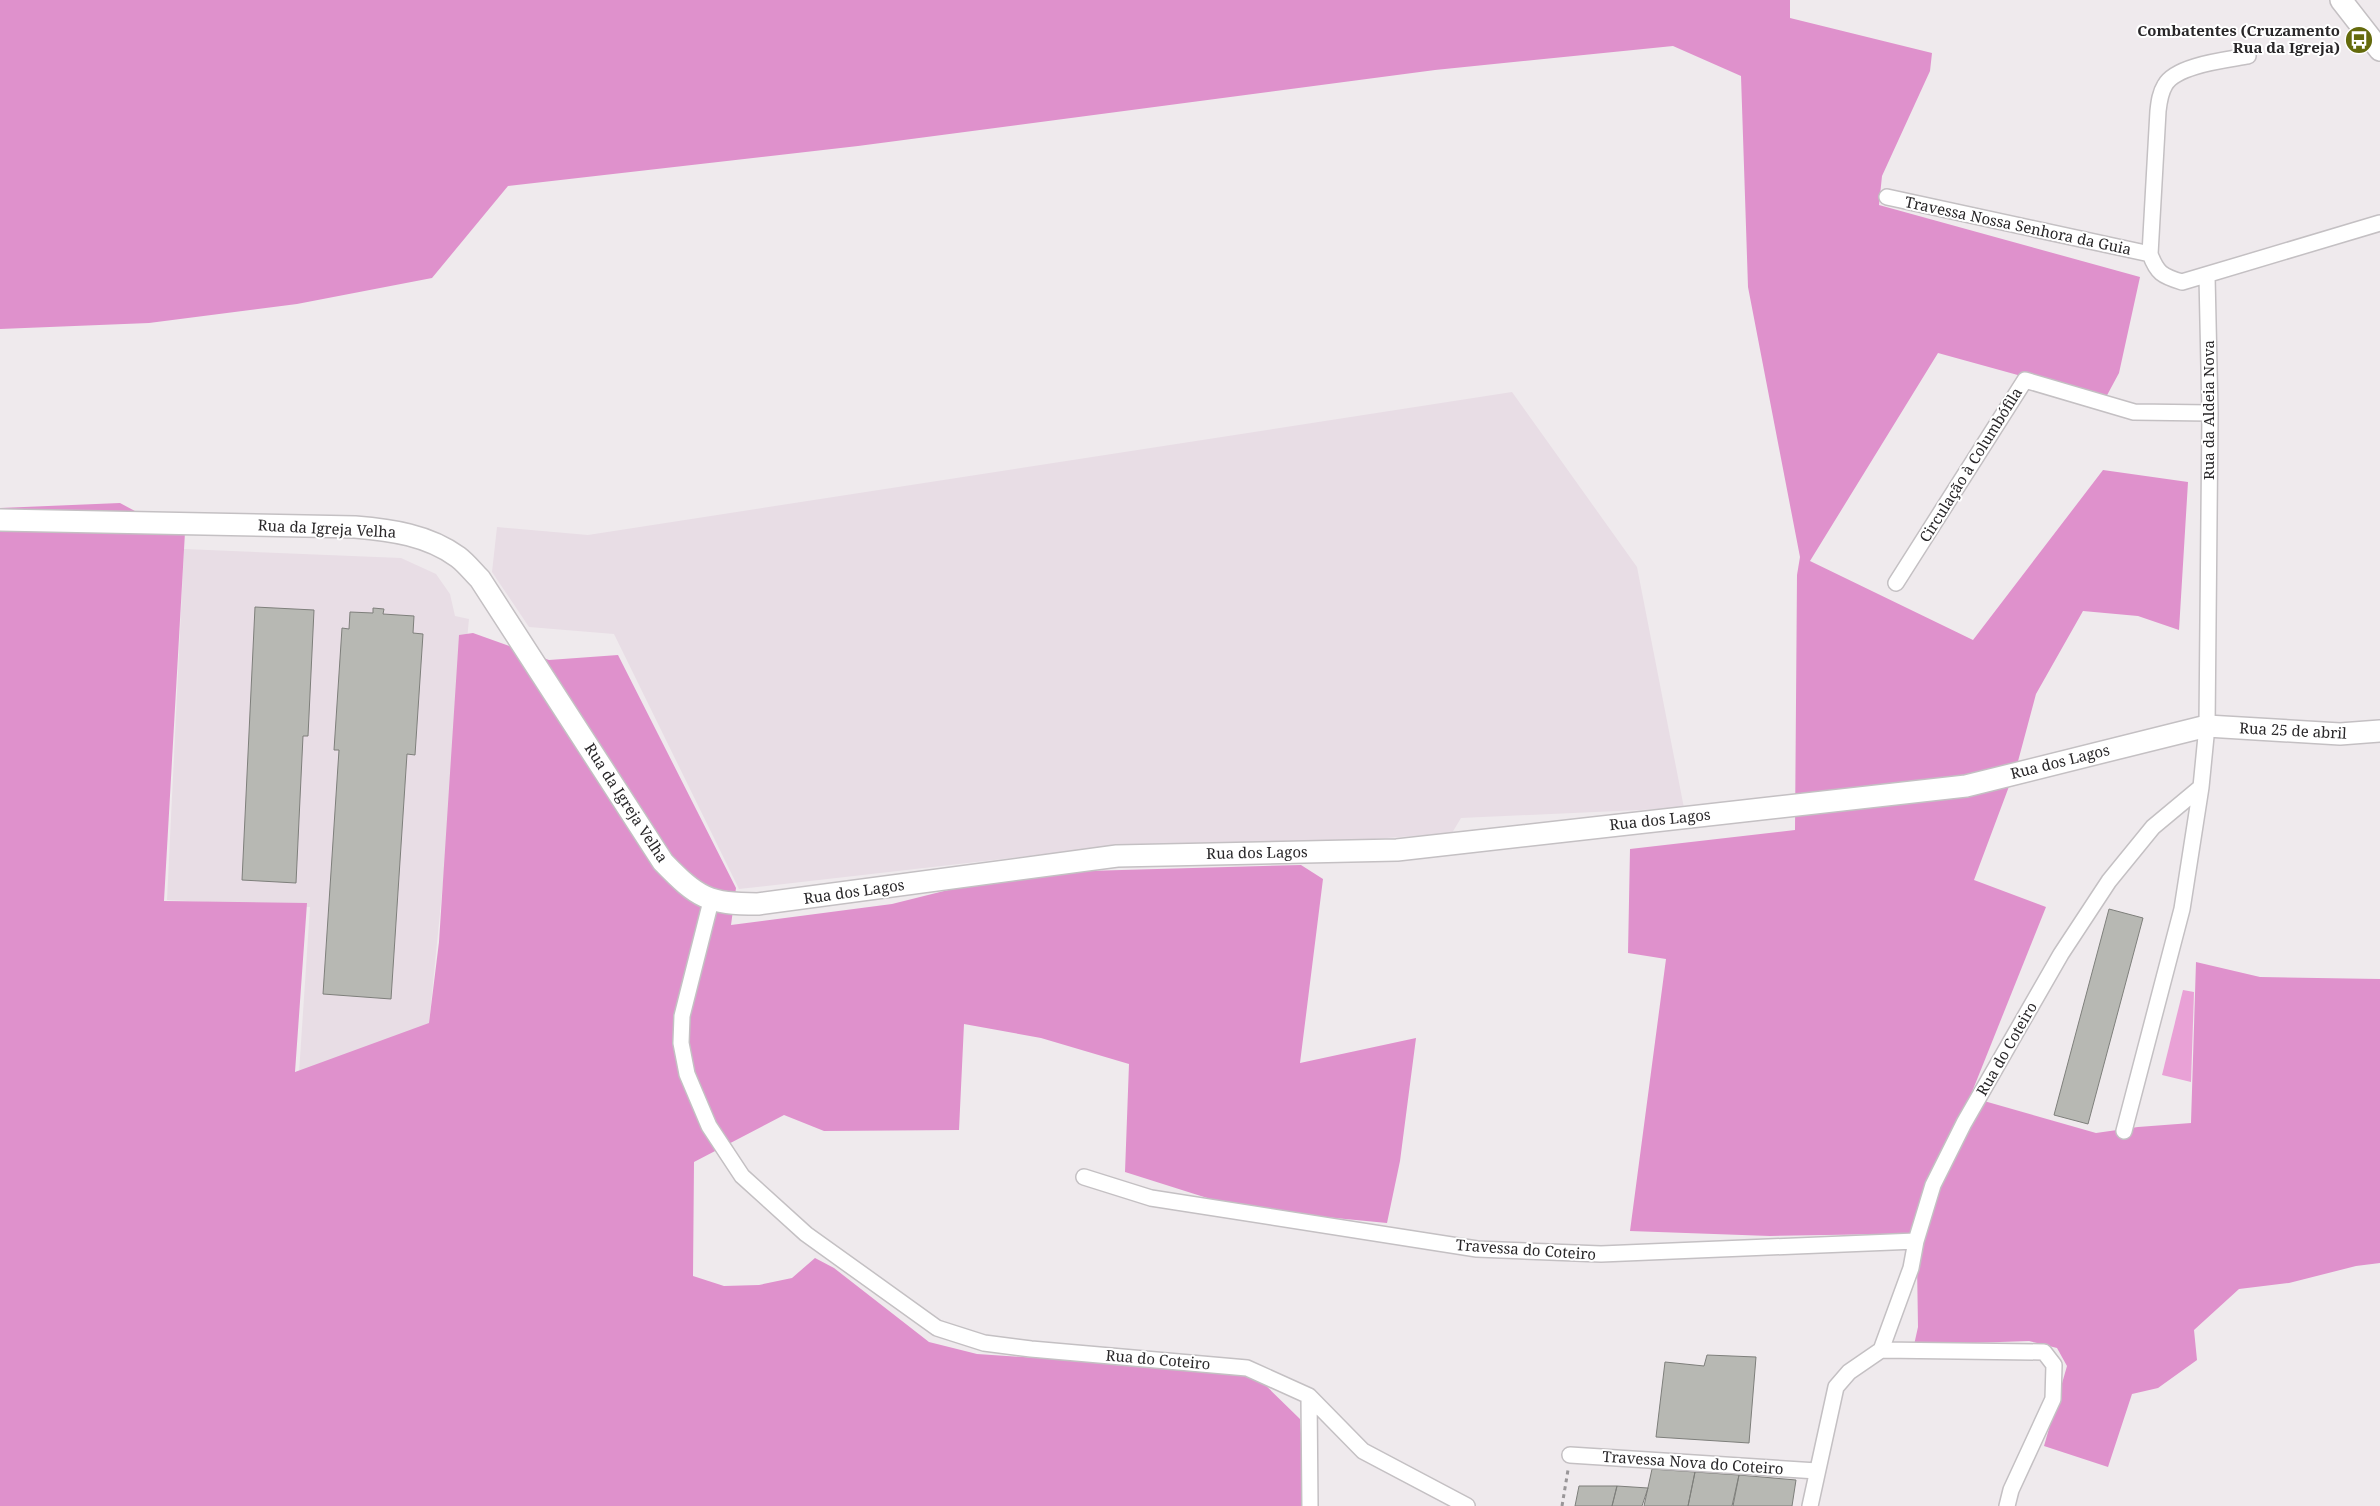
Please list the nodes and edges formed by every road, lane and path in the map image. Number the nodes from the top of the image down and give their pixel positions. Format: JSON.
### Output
{"nodes":[{"id":1,"x":2342,"y":0,"type":"edge"},
{"id":2,"x":2380,"y":50,"type":"edge"},
{"id":3,"x":2248,"y":56,"type":"dead end"},
{"id":4,"x":1887,"y":197,"type":"dead end"},
{"id":5,"x":2380,"y":223,"type":"edge"},
{"id":6,"x":2150,"y":254,"type":"junction"},
{"id":7,"x":2207,"y":276,"type":"junction"},
{"id":8,"x":2210,"y":413,"type":"junction"},
{"id":9,"x":0,"y":520,"type":"edge"},
{"id":10,"x":1896,"y":583,"type":"dead end"},
{"id":11,"x":2207,"y":726,"type":"junction"},
{"id":12,"x":2380,"y":731,"type":"edge"},
{"id":13,"x":2201,"y":786,"type":"junction"},
{"id":14,"x":711,"y":901,"type":"junction"},
{"id":15,"x":2124,"y":1131,"type":"dead end"},
{"id":16,"x":1084,"y":1177,"type":"dead end"},
{"id":17,"x":1916,"y":1241,"type":"junction"},
{"id":18,"x":1881,"y":1350,"type":"junction"},
{"id":19,"x":1309,"y":1396,"type":"junction"},
{"id":20,"x":1570,"y":1455,"type":"joint"},
{"id":21,"x":1817,"y":1471,"type":"junction"},
{"id":22,"x":1310,"y":1506,"type":"edge"},
{"id":23,"x":1467,"y":1506,"type":"edge"},
{"id":24,"x":1562,"y":1506,"type":"edge"},
{"id":25,"x":1810,"y":1506,"type":"edge"},
{"id":26,"x":2007,"y":1506,"type":"edge"}],
"edges":[{"from":1,"to":2,"type":"street"},
{"from":3,"to":6,"type":"street","name":"Travessa Nossa Senhora da Guia"},
{"from":4,"to":6,"type":"street","name":"Travessa Nossa Senhora da Guia"},
{"from":5,"to":7,"type":"street"},
{"from":6,"to":7,"type":"street","name":"Travessa Nossa Senhora da Guia"},
{"from":7,"to":8,"type":"street","name":"Rua da Aldeia Nova"},
{"from":8,"to":10,"type":"street","name":"Circulação à Columbófila"},
{"from":8,"to":11,"type":"street","name":"Rua da Aldeia Nova"},
{"from":9,"to":14,"type":"street","name":"Rua da Igreja Velha"},
{"from":11,"to":12,"type":"street","name":"Rua 25 de abril"},
{"from":11,"to":13,"type":"street","name":"Rua da Aldeia Nova"},
{"from":11,"to":14,"type":"street","name":"Rua dos Lagos"},
{"from":13,"to":15,"type":"street","name":"Rua da Aldeia Nova"},
{"from":13,"to":17,"type":"street","name":"Rua do Coteiro"},
{"from":14,"to":19,"type":"street","name":"Rua do Coteiro"},
{"from":16,"to":17,"type":"street","name":"Travessa do Coteiro"},
{"from":17,"to":18,"type":"street","name":"Rua do Coteiro"},
{"from":18,"to":21,"type":"street"},
{"from":18,"to":26,"type":"street"},
{"from":19,"to":22,"type":"street"},
{"from":19,"to":23,"type":"street","name":"Rua do Coteiro"},
{"from":20,"to":21,"type":"street","name":"Travessa Nova do Coteiro"},
{"from":20,"to":24,"type":"path"},
{"from":21,"to":25,"type":"street"}]}
